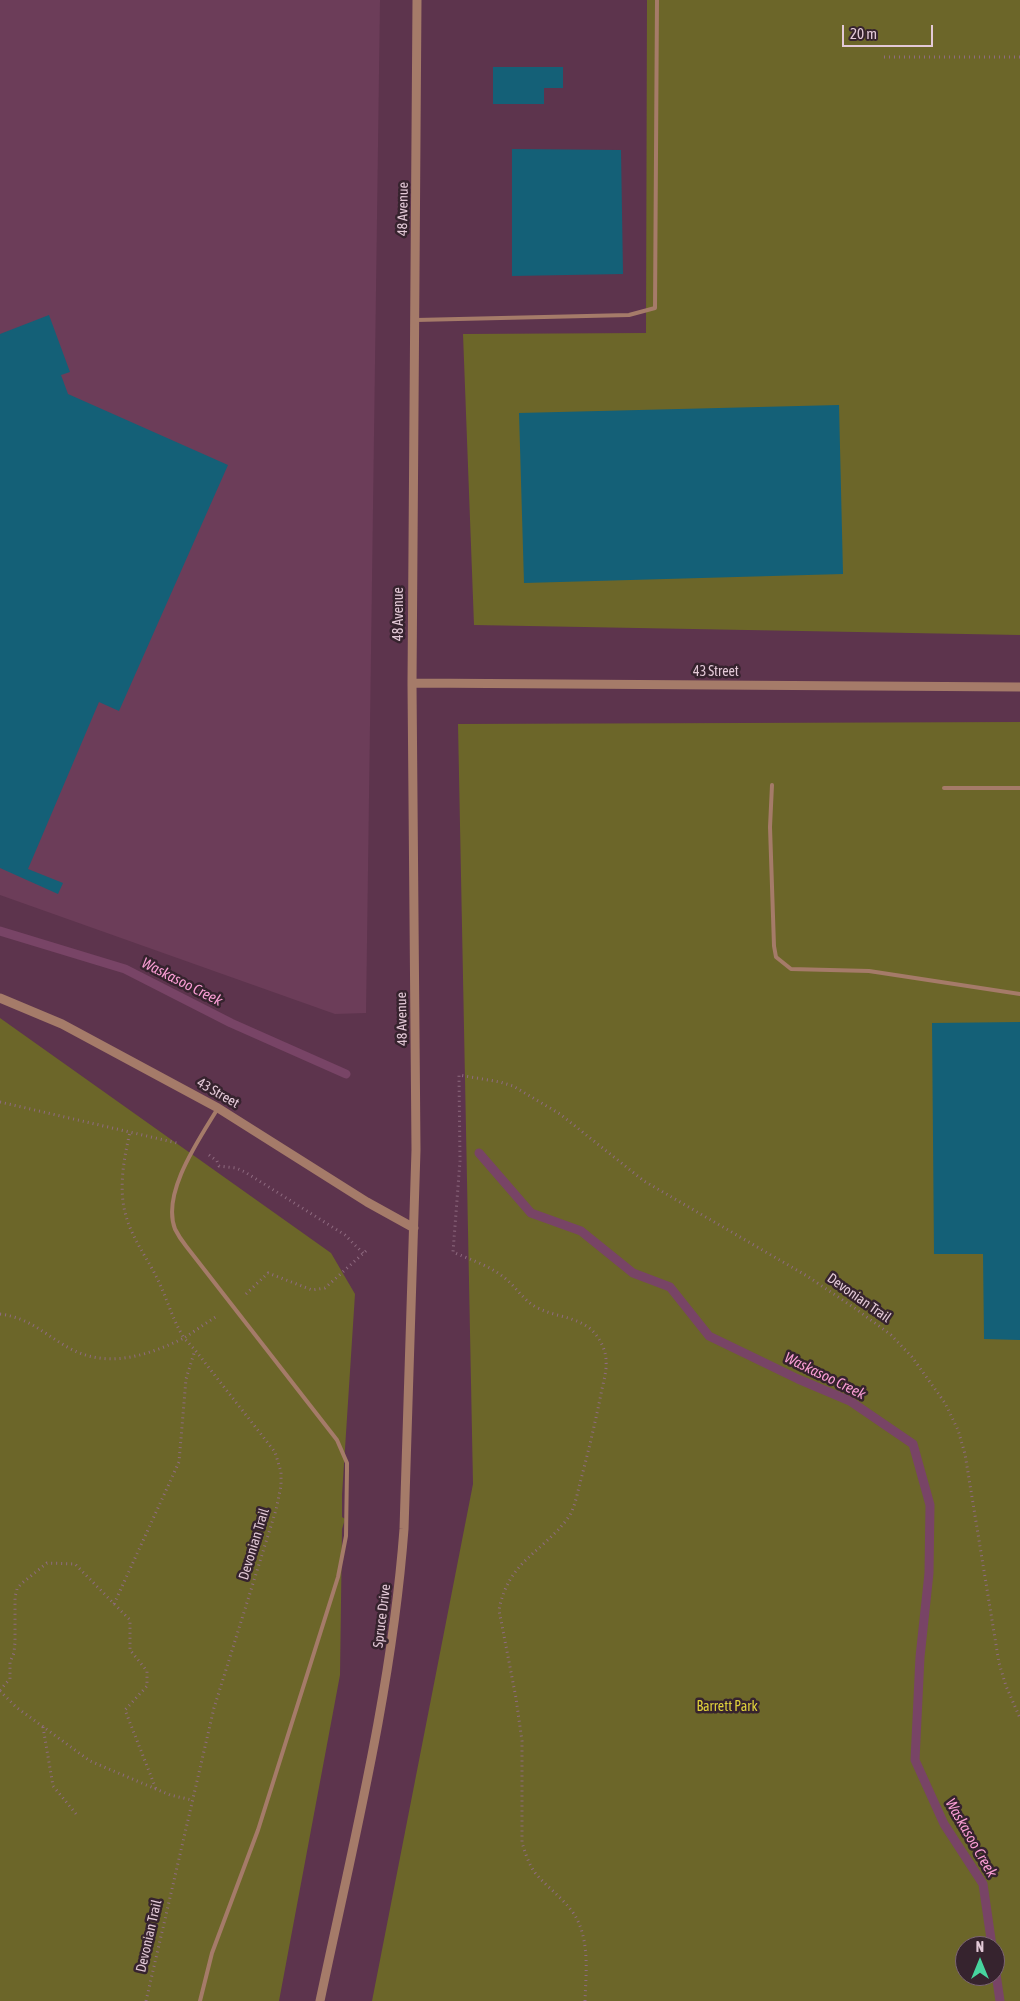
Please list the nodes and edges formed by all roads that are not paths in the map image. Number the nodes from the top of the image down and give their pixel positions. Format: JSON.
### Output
{"nodes":[{"id":1,"x":417,"y":0,"type":"edge"},
{"id":2,"x":657,"y":0,"type":"edge"},
{"id":3,"x":415,"y":320,"type":"junction"},
{"id":4,"x":412,"y":684,"type":"junction"},
{"id":5,"x":1020,"y":687,"type":"edge"},
{"id":6,"x":772,"y":785,"type":"dead end"},
{"id":7,"x":944,"y":788,"type":"dead end"},
{"id":8,"x":1020,"y":788,"type":"edge"},
{"id":9,"x":1020,"y":994,"type":"edge"},
{"id":10,"x":0,"y":998,"type":"edge"},
{"id":11,"x":218,"y":1108,"type":"junction"},
{"id":12,"x":414,"y":1228,"type":"junction"},
{"id":13,"x":200,"y":2001,"type":"edge"},
{"id":14,"x":320,"y":2001,"type":"edge"}],
"edges":[{"from":1,"to":3,"type":"street","name":"48 Avenue"},
{"from":2,"to":3,"type":"lane"},
{"from":3,"to":4,"type":"street","name":"48 Avenue"},
{"from":4,"to":5,"type":"street","name":"43 Street"},
{"from":4,"to":12,"type":"street","name":"48 Avenue"},
{"from":6,"to":9,"type":"lane"},
{"from":7,"to":8,"type":"lane"},
{"from":10,"to":11,"type":"street","name":"43 Street"},
{"from":11,"to":12,"type":"street","name":"43 Street"},
{"from":11,"to":13,"type":"lane"},
{"from":12,"to":14,"type":"street","name":"Spruce Drive"}]}
